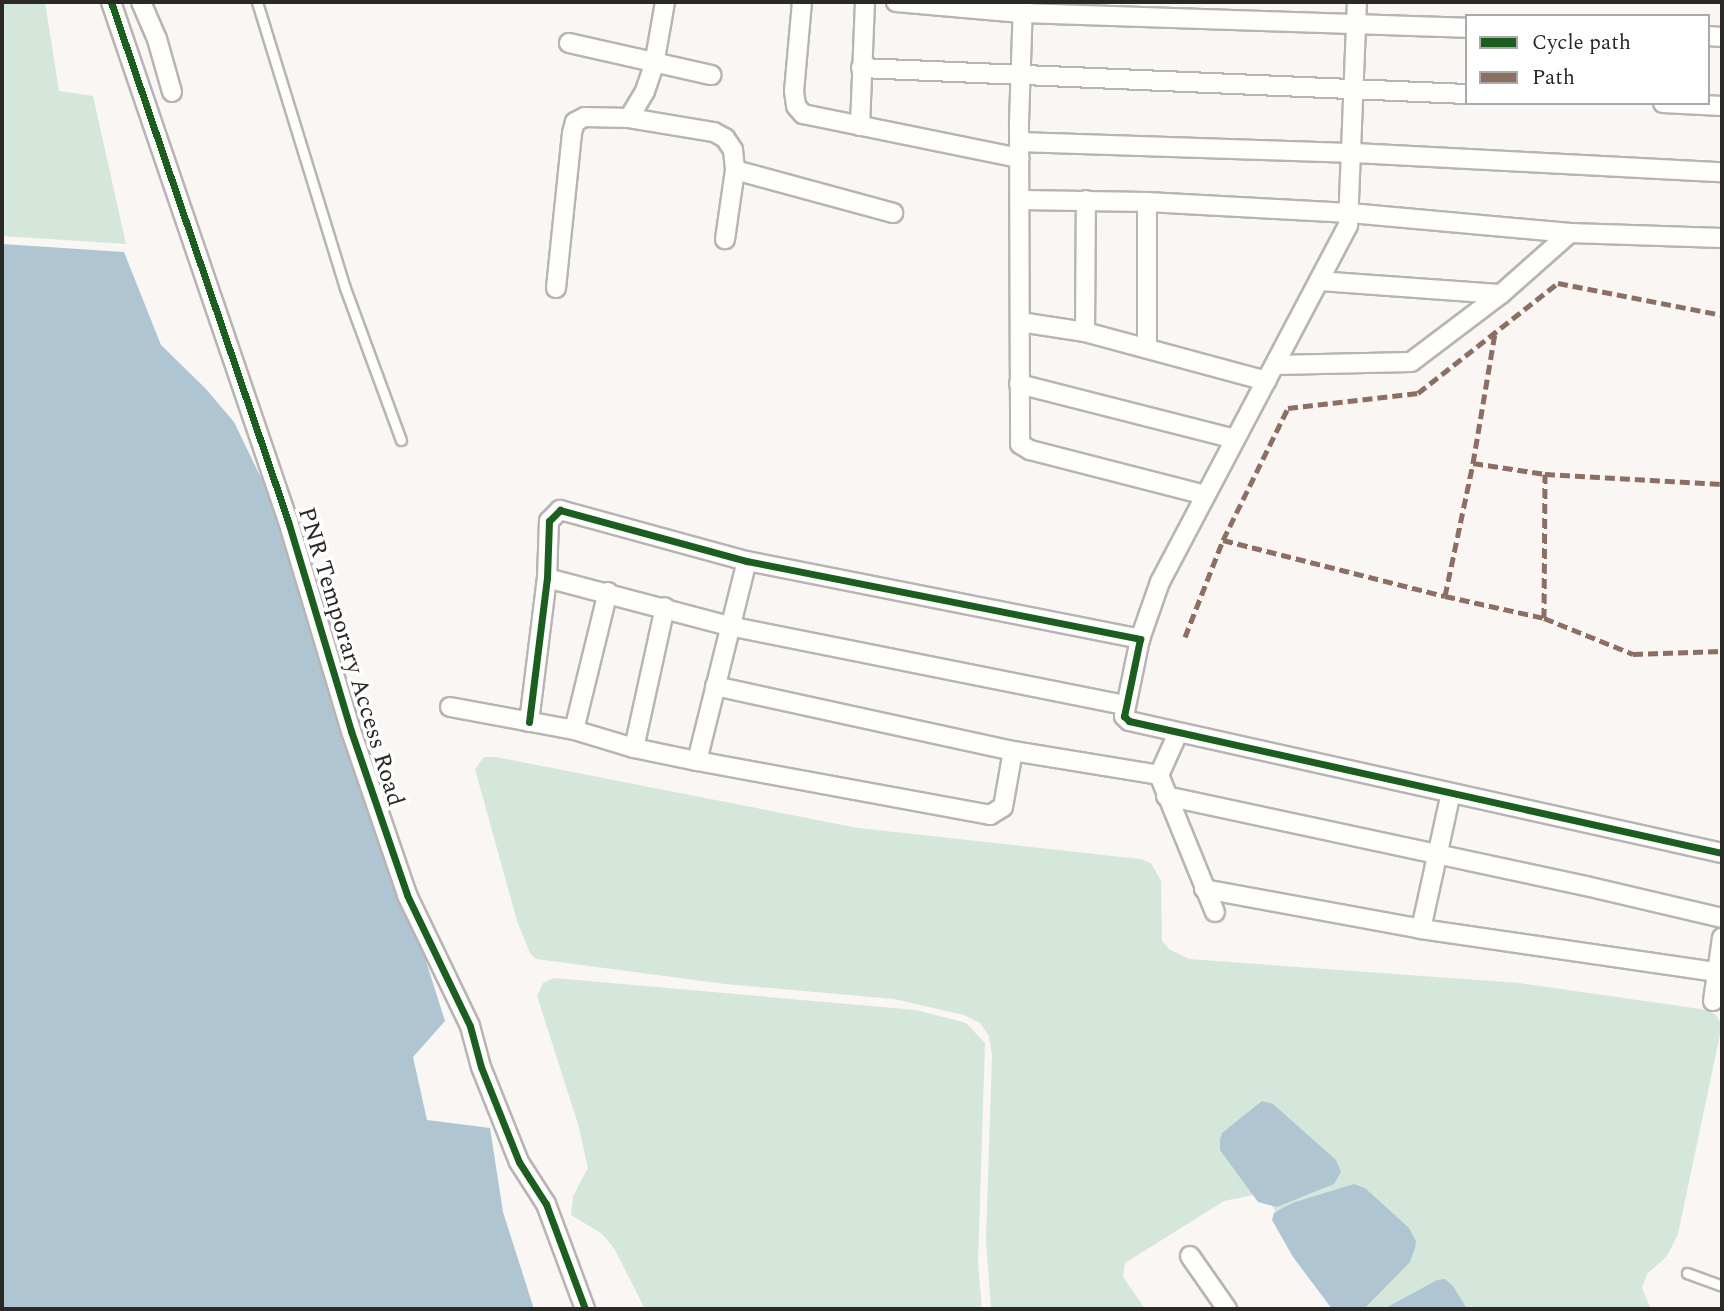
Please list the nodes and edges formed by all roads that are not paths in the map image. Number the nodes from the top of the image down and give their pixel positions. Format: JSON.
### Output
{"nodes":[{"id":1,"x":111,"y":2,"type":"edge"},
{"id":2,"x":141,"y":2,"type":"edge"},
{"id":3,"x":257,"y":2,"type":"edge"},
{"id":4,"x":665,"y":2,"type":"edge"},
{"id":5,"x":802,"y":2,"type":"edge"},
{"id":6,"x":864,"y":2,"type":"edge"},
{"id":7,"x":896,"y":2,"type":"edge"},
{"id":8,"x":1357,"y":2,"type":"edge"},
{"id":9,"x":1022,"y":7,"type":"edge"},
{"id":10,"x":1357,"y":25,"type":"junction"},
{"id":11,"x":1465,"y":28,"type":"edge"},
{"id":12,"x":569,"y":43,"type":"dead end"},
{"id":13,"x":654,"y":65,"type":"junction"},
{"id":14,"x":861,"y":68,"type":"junction"},
{"id":15,"x":711,"y":75,"type":"dead end"},
{"id":16,"x":1021,"y":75,"type":"junction"},
{"id":17,"x":1354,"y":89,"type":"junction"},
{"id":18,"x":172,"y":92,"type":"dead end"},
{"id":19,"x":1465,"y":94,"type":"edge"},
{"id":20,"x":1702,"y":105,"type":"edge"},
{"id":21,"x":1722,"y":106,"type":"edge"},
{"id":22,"x":629,"y":118,"type":"junction"},
{"id":23,"x":860,"y":126,"type":"junction"},
{"id":24,"x":1020,"y":150,"type":"junction"},
{"id":25,"x":1354,"y":153,"type":"junction"},
{"id":26,"x":736,"y":170,"type":"junction"},
{"id":27,"x":1722,"y":172,"type":"edge"},
{"id":28,"x":1021,"y":200,"type":"junction"},
{"id":29,"x":1086,"y":200,"type":"junction"},
{"id":30,"x":1147,"y":202,"type":"junction"},
{"id":31,"x":893,"y":213,"type":"dead end"},
{"id":32,"x":1350,"y":213,"type":"junction"},
{"id":33,"x":1570,"y":233,"type":"junction"},
{"id":34,"x":1722,"y":237,"type":"edge"},
{"id":35,"x":725,"y":239,"type":"dead end"},
{"id":36,"x":1319,"y":281,"type":"junction"},
{"id":37,"x":556,"y":288,"type":"dead end"},
{"id":38,"x":1501,"y":295,"type":"junction"},
{"id":39,"x":1020,"y":322,"type":"junction"},
{"id":40,"x":1086,"y":332,"type":"junction"},
{"id":41,"x":1147,"y":347,"type":"junction"},
{"id":42,"x":1272,"y":373,"type":"junction"},
{"id":43,"x":1019,"y":384,"type":"junction"},
{"id":44,"x":1235,"y":439,"type":"junction"},
{"id":45,"x":401,"y":440,"type":"dead end"},
{"id":46,"x":1205,"y":495,"type":"junction"},
{"id":47,"x":747,"y":561,"type":"junction"},
{"id":48,"x":547,"y":578,"type":"junction"},
{"id":49,"x":608,"y":592,"type":"junction"},
{"id":50,"x":665,"y":607,"type":"junction"},
{"id":51,"x":729,"y":626,"type":"junction"},
{"id":52,"x":1140,"y":639,"type":"junction"},
{"id":53,"x":715,"y":686,"type":"junction"},
{"id":54,"x":1126,"y":705,"type":"junction"},
{"id":55,"x":450,"y":707,"type":"dead end"},
{"id":56,"x":529,"y":722,"type":"junction"},
{"id":57,"x":575,"y":730,"type":"junction"},
{"id":58,"x":1178,"y":733,"type":"junction"},
{"id":59,"x":634,"y":748,"type":"junction"},
{"id":60,"x":1013,"y":751,"type":"junction"},
{"id":61,"x":697,"y":761,"type":"junction"},
{"id":62,"x":1159,"y":775,"type":"junction"},
{"id":63,"x":1451,"y":793,"type":"junction"},
{"id":64,"x":1166,"y":796,"type":"junction"},
{"id":65,"x":1722,"y":853,"type":"edge"},
{"id":66,"x":1436,"y":854,"type":"junction"},
{"id":67,"x":1204,"y":889,"type":"junction"},
{"id":68,"x":1215,"y":912,"type":"dead end"},
{"id":69,"x":1722,"y":918,"type":"edge"},
{"id":70,"x":1421,"y":929,"type":"junction"},
{"id":71,"x":1722,"y":938,"type":"edge"},
{"id":72,"x":1717,"y":972,"type":"junction"},
{"id":73,"x":1713,"y":1000,"type":"dead end"},
{"id":74,"x":1190,"y":1256,"type":"dead end"},
{"id":75,"x":1687,"y":1273,"type":"dead end"},
{"id":76,"x":1722,"y":1286,"type":"edge"},
{"id":77,"x":585,"y":1309,"type":"edge"},
{"id":78,"x":1227,"y":1309,"type":"edge"}],
"edges":[{"from":1,"to":77,"type":"street","name":"PNR Temporary Access Road"},
{"from":2,"to":18,"type":"street"},
{"from":3,"to":45,"type":"lane"},
{"from":4,"to":13,"type":"street"},
{"from":5,"to":23,"type":"street"},
{"from":6,"to":14,"type":"street"},
{"from":7,"to":9,"type":"street"},
{"from":8,"to":10,"type":"street"},
{"from":9,"to":10,"type":"street"},
{"from":9,"to":16,"type":"street"},
{"from":10,"to":11,"type":"street"},
{"from":10,"to":17,"type":"street"},
{"from":12,"to":13,"type":"street"},
{"from":13,"to":15,"type":"street"},
{"from":13,"to":22,"type":"street"},
{"from":14,"to":16,"type":"street"},
{"from":14,"to":23,"type":"street"},
{"from":16,"to":17,"type":"street"},
{"from":16,"to":24,"type":"street"},
{"from":17,"to":19,"type":"street"},
{"from":17,"to":25,"type":"street"},
{"from":20,"to":21,"type":"street"},
{"from":22,"to":26,"type":"street"},
{"from":22,"to":37,"type":"street"},
{"from":23,"to":24,"type":"street"},
{"from":24,"to":25,"type":"street"},
{"from":24,"to":28,"type":"street"},
{"from":25,"to":27,"type":"street"},
{"from":25,"to":32,"type":"street"},
{"from":26,"to":31,"type":"street"},
{"from":26,"to":35,"type":"street"},
{"from":28,"to":29,"type":"street"},
{"from":28,"to":39,"type":"street"},
{"from":29,"to":30,"type":"street"},
{"from":29,"to":40,"type":"street"},
{"from":30,"to":32,"type":"street"},
{"from":30,"to":41,"type":"street"},
{"from":32,"to":33,"type":"street"},
{"from":32,"to":36,"type":"street"},
{"from":33,"to":34,"type":"street"},
{"from":33,"to":38,"type":"street"},
{"from":36,"to":38,"type":"street"},
{"from":36,"to":42,"type":"street"},
{"from":38,"to":42,"type":"street"},
{"from":39,"to":40,"type":"street"},
{"from":39,"to":43,"type":"street"},
{"from":40,"to":41,"type":"street"},
{"from":41,"to":42,"type":"street"},
{"from":42,"to":44,"type":"street"},
{"from":43,"to":44,"type":"street"},
{"from":43,"to":46,"type":"street"},
{"from":44,"to":46,"type":"street"},
{"from":46,"to":52,"type":"street"},
{"from":47,"to":48,"type":"street"},
{"from":47,"to":51,"type":"street"},
{"from":47,"to":52,"type":"street"},
{"from":48,"to":49,"type":"street"},
{"from":48,"to":56,"type":"street"},
{"from":49,"to":50,"type":"street"},
{"from":49,"to":57,"type":"street"},
{"from":50,"to":51,"type":"street"},
{"from":50,"to":59,"type":"street"},
{"from":51,"to":53,"type":"street"},
{"from":51,"to":54,"type":"street"},
{"from":52,"to":54,"type":"street"},
{"from":53,"to":60,"type":"street"},
{"from":53,"to":61,"type":"street"},
{"from":54,"to":58,"type":"street"},
{"from":55,"to":56,"type":"street"},
{"from":56,"to":57,"type":"street"},
{"from":57,"to":59,"type":"street"},
{"from":58,"to":62,"type":"street"},
{"from":58,"to":63,"type":"street"},
{"from":59,"to":61,"type":"street"},
{"from":60,"to":61,"type":"street"},
{"from":60,"to":62,"type":"street"},
{"from":62,"to":64,"type":"street"},
{"from":63,"to":65,"type":"street"},
{"from":63,"to":66,"type":"street"},
{"from":64,"to":66,"type":"street"},
{"from":64,"to":67,"type":"street"},
{"from":66,"to":69,"type":"street"},
{"from":66,"to":70,"type":"street"},
{"from":67,"to":68,"type":"street"},
{"from":67,"to":70,"type":"street"},
{"from":70,"to":72,"type":"street"},
{"from":71,"to":72,"type":"street"},
{"from":72,"to":73,"type":"street"},
{"from":74,"to":78,"type":"street"},
{"from":75,"to":76,"type":"lane"}]}
